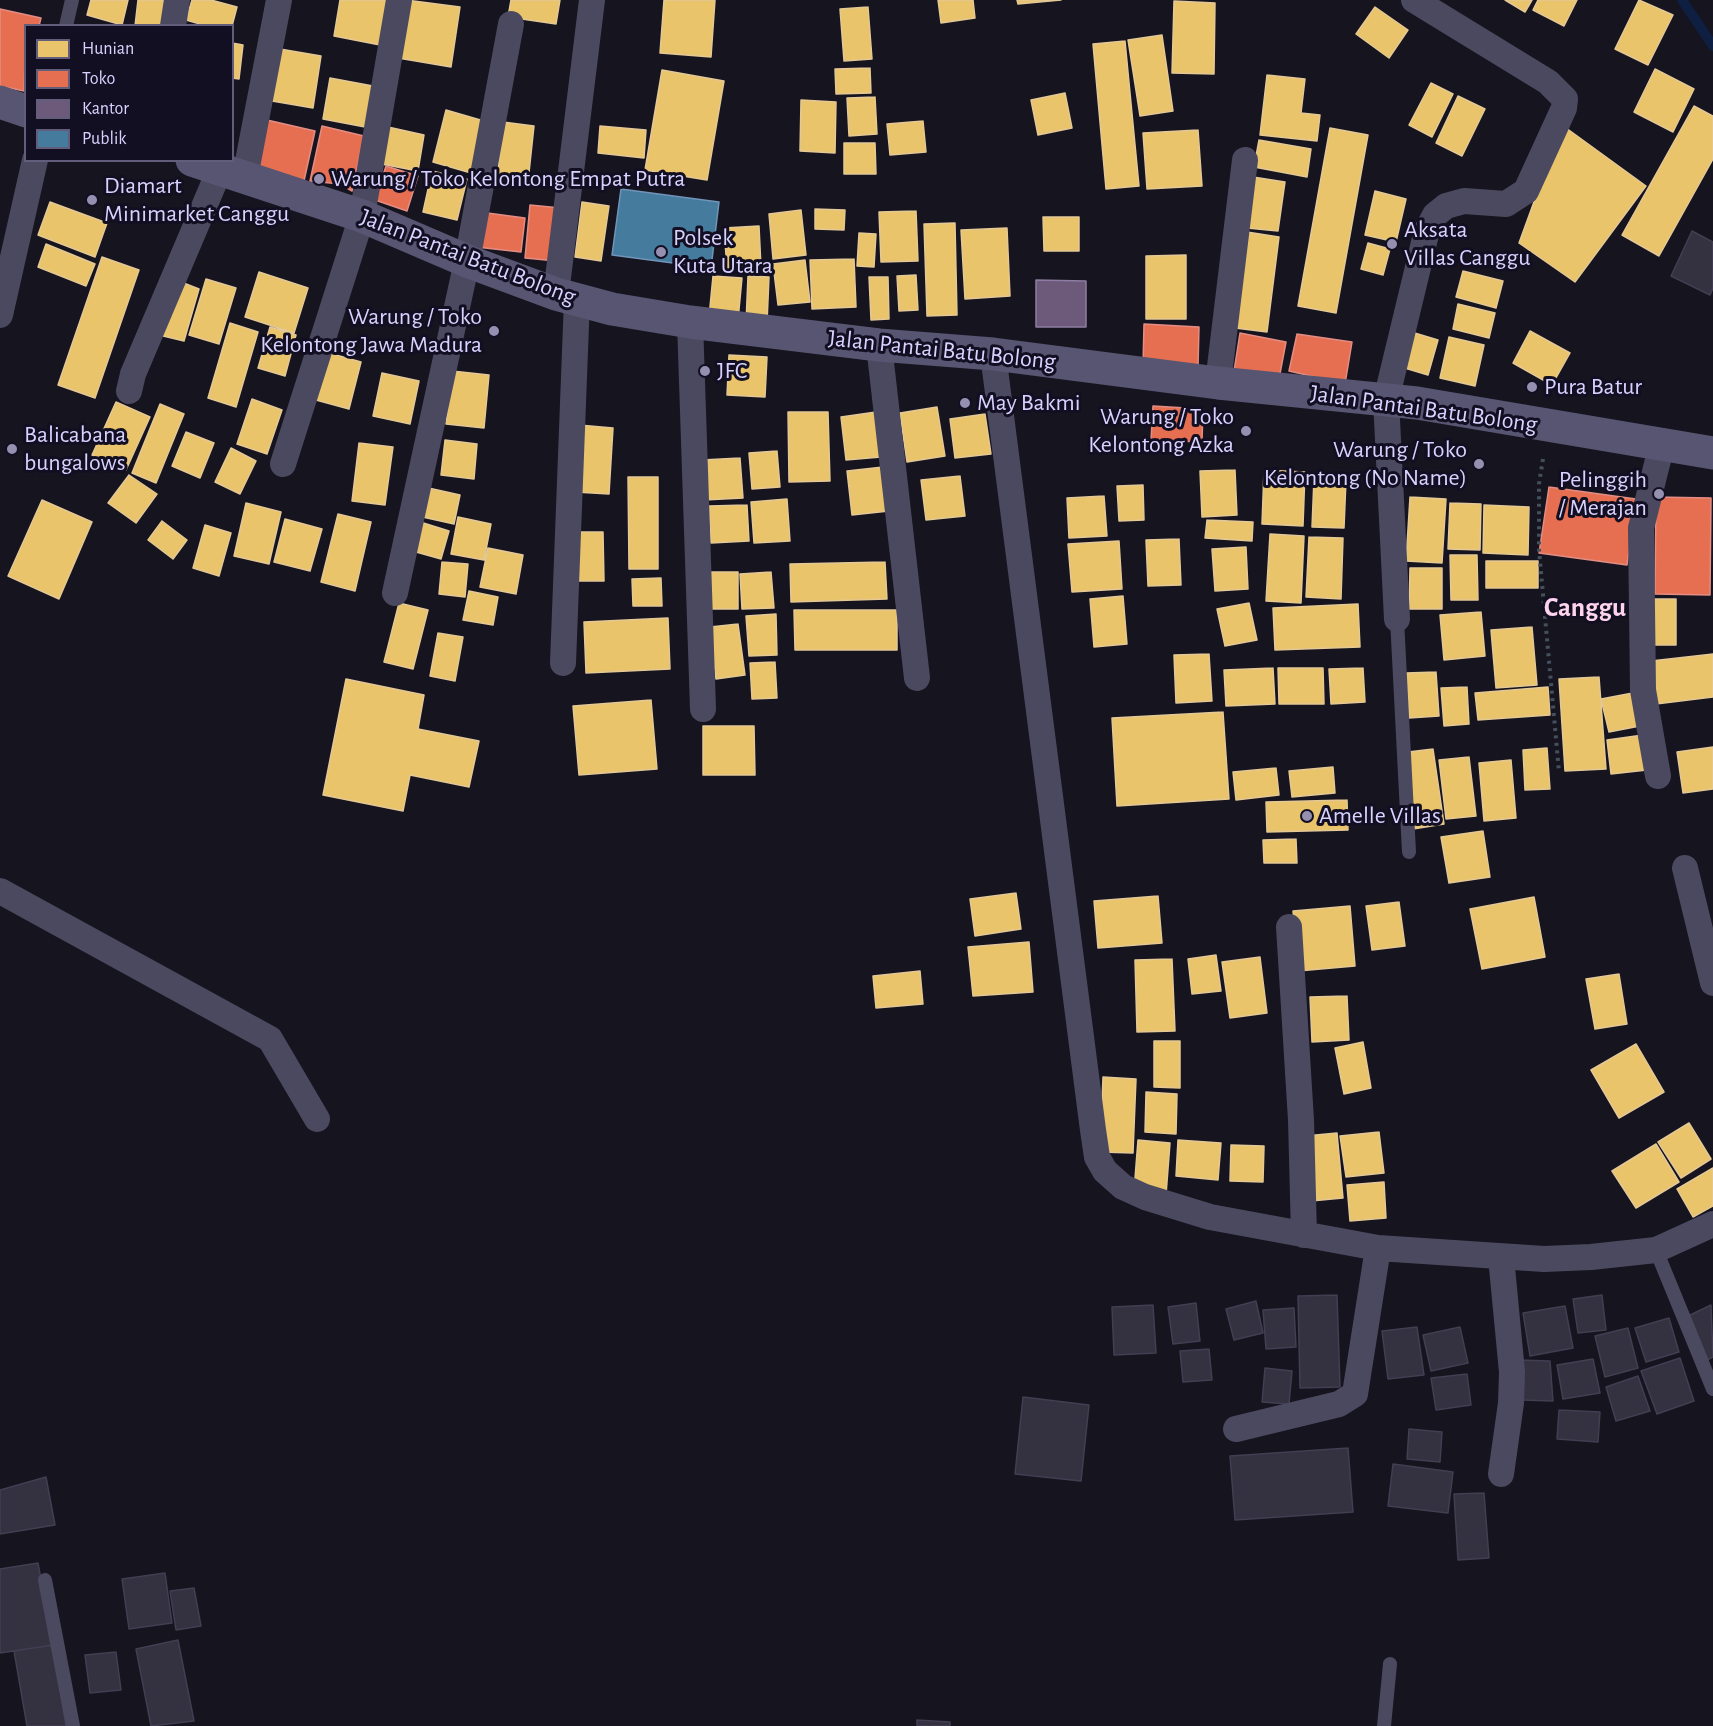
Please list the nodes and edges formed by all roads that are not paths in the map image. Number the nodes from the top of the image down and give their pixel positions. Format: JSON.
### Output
{"nodes":[{"id":1,"x":72,"y":0,"type":"edge"},
{"id":2,"x":177,"y":0,"type":"edge"},
{"id":3,"x":279,"y":0,"type":"edge"},
{"id":4,"x":399,"y":0,"type":"edge"},
{"id":5,"x":592,"y":0,"type":"edge"},
{"id":6,"x":1414,"y":0,"type":"edge"},
{"id":7,"x":66,"y":24,"type":"edge"},
{"id":8,"x":173,"y":24,"type":"edge"},
{"id":9,"x":511,"y":24,"type":"dead end"},
{"id":10,"x":0,"y":102,"type":"edge"},
{"id":11,"x":24,"y":110,"type":"edge"},
{"id":12,"x":234,"y":127,"type":"edge"},
{"id":13,"x":1245,"y":160,"type":"dead end"},
{"id":14,"x":35,"y":162,"type":"edge"},
{"id":15,"x":219,"y":169,"type":"edge"},
{"id":16,"x":362,"y":216,"type":"junction"},
{"id":17,"x":467,"y":261,"type":"junction"},
{"id":18,"x":567,"y":296,"type":"junction"},
{"id":19,"x":0,"y":315,"type":"edge"},
{"id":20,"x":690,"y":322,"type":"junction"},
{"id":21,"x":879,"y":345,"type":"junction"},
{"id":22,"x":993,"y":354,"type":"junction"},
{"id":23,"x":1218,"y":383,"type":"junction"},
{"id":24,"x":129,"y":392,"type":"dead end"},
{"id":25,"x":1386,"y":400,"type":"junction"},
{"id":26,"x":1662,"y":444,"type":"junction"},
{"id":27,"x":1713,"y":453,"type":"edge"},
{"id":28,"x":283,"y":464,"type":"dead end"},
{"id":29,"x":395,"y":592,"type":"dead end"},
{"id":30,"x":1397,"y":619,"type":"joint"},
{"id":31,"x":563,"y":663,"type":"dead end"},
{"id":32,"x":916,"y":678,"type":"dead end"},
{"id":33,"x":703,"y":709,"type":"dead end"},
{"id":34,"x":1658,"y":776,"type":"dead end"},
{"id":35,"x":1409,"y":852,"type":"dead end"},
{"id":36,"x":1685,"y":868,"type":"dead end"},
{"id":37,"x":0,"y":891,"type":"edge"},
{"id":38,"x":1289,"y":927,"type":"dead end"},
{"id":39,"x":1713,"y":983,"type":"edge"},
{"id":40,"x":317,"y":1119,"type":"dead end"},
{"id":41,"x":1713,"y":1224,"type":"edge"},
{"id":42,"x":1304,"y":1235,"type":"junction"},
{"id":43,"x":1378,"y":1248,"type":"junction"},
{"id":44,"x":1656,"y":1250,"type":"junction"},
{"id":45,"x":1500,"y":1257,"type":"junction"},
{"id":46,"x":1713,"y":1389,"type":"edge"},
{"id":47,"x":1236,"y":1429,"type":"dead end"},
{"id":48,"x":1501,"y":1474,"type":"dead end"},
{"id":49,"x":45,"y":1580,"type":"dead end"},
{"id":50,"x":1390,"y":1664,"type":"dead end"},
{"id":51,"x":73,"y":1726,"type":"edge"},
{"id":52,"x":1384,"y":1726,"type":"edge"}],
"edges":[{"from":1,"to":7,"type":"lane"},
{"from":2,"to":8,"type":"street"},
{"from":3,"to":12,"type":"street"},
{"from":4,"to":16,"type":"street"},
{"from":5,"to":18,"type":"street"},
{"from":6,"to":25,"type":"street"},
{"from":9,"to":17,"type":"street"},
{"from":10,"to":11,"type":"street"},
{"from":13,"to":23,"type":"street"},
{"from":14,"to":19,"type":"street"},
{"from":15,"to":16,"type":"street","name":"Jalan Pantai Batu Bolong"},
{"from":15,"to":24,"type":"street"},
{"from":16,"to":17,"type":"street","name":"Jalan Pantai Batu Bolong"},
{"from":16,"to":28,"type":"street"},
{"from":17,"to":18,"type":"street","name":"Jalan Pantai Batu Bolong"},
{"from":17,"to":29,"type":"street"},
{"from":18,"to":20,"type":"street","name":"Jalan Pantai Batu Bolong"},
{"from":18,"to":31,"type":"street"},
{"from":20,"to":21,"type":"street","name":"Jalan Pantai Batu Bolong"},
{"from":20,"to":33,"type":"street"},
{"from":21,"to":22,"type":"street","name":"Jalan Pantai Batu Bolong"},
{"from":21,"to":32,"type":"street"},
{"from":22,"to":23,"type":"street","name":"Jalan Pantai Batu Bolong"},
{"from":22,"to":42,"type":"street"},
{"from":23,"to":25,"type":"street","name":"Jalan Pantai Batu Bolong"},
{"from":25,"to":26,"type":"street","name":"Jalan Pantai Batu Bolong"},
{"from":25,"to":30,"type":"street"},
{"from":26,"to":27,"type":"street","name":"Jalan Pantai Batu Bolong"},
{"from":26,"to":34,"type":"street"},
{"from":30,"to":35,"type":"lane"},
{"from":36,"to":39,"type":"street"},
{"from":37,"to":40,"type":"street"},
{"from":38,"to":42,"type":"street"},
{"from":41,"to":44,"type":"street"},
{"from":42,"to":43,"type":"street"},
{"from":43,"to":45,"type":"street"},
{"from":43,"to":47,"type":"street"},
{"from":44,"to":45,"type":"street"},
{"from":44,"to":46,"type":"lane"},
{"from":45,"to":48,"type":"street"},
{"from":49,"to":51,"type":"lane"},
{"from":50,"to":52,"type":"lane"}]}
